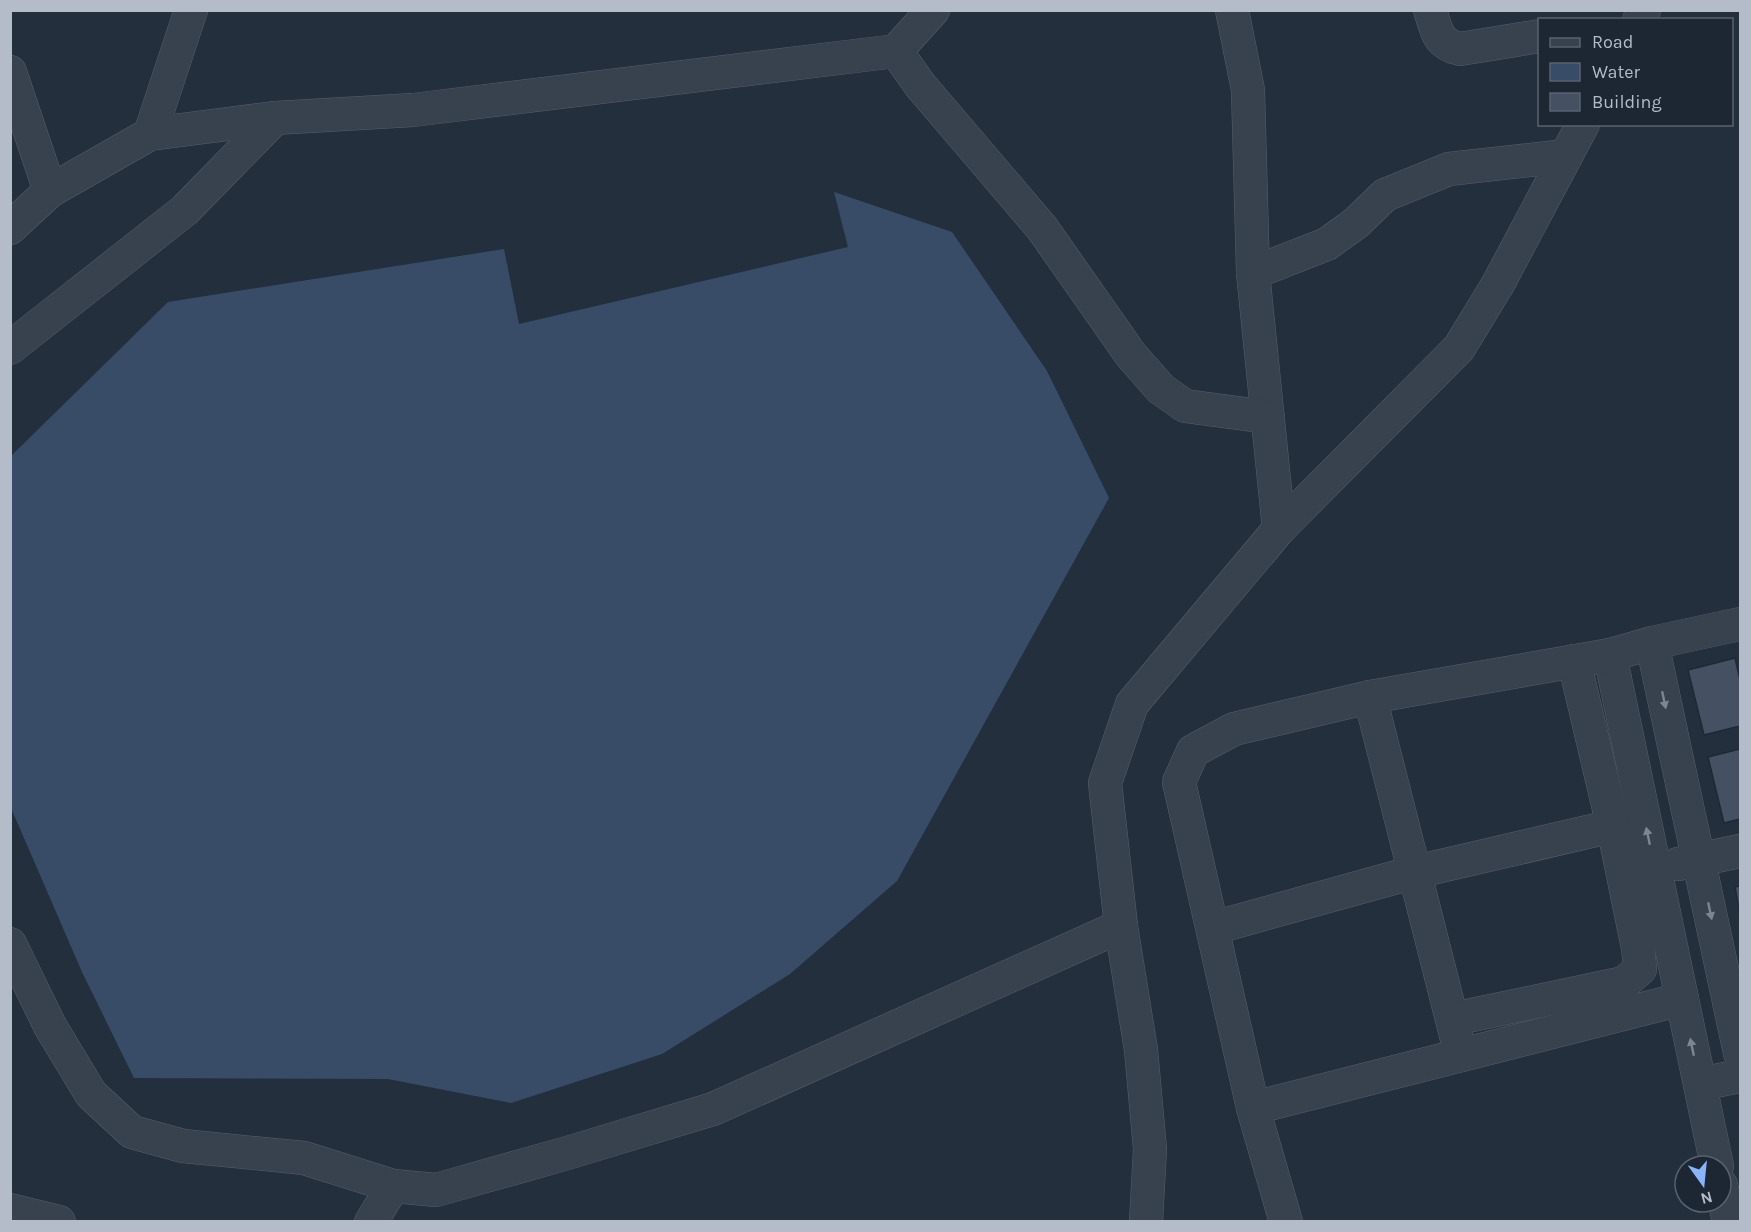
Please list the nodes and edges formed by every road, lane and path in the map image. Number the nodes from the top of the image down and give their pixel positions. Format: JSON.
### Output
{"nodes":[{"id":1,"x":191,"y":10,"type":"edge"},
{"id":2,"x":933,"y":10,"type":"edge"},
{"id":3,"x":1232,"y":10,"type":"edge"},
{"id":4,"x":1430,"y":10,"type":"edge"},
{"id":5,"x":1538,"y":36,"type":"edge"},
{"id":6,"x":896,"y":51,"type":"junction"},
{"id":7,"x":10,"y":72,"type":"edge"},
{"id":8,"x":274,"y":118,"type":"junction"},
{"id":9,"x":1582,"y":126,"type":"edge"},
{"id":10,"x":150,"y":134,"type":"junction"},
{"id":11,"x":1566,"y":156,"type":"junction"},
{"id":12,"x":50,"y":191,"type":"junction"},
{"id":13,"x":10,"y":228,"type":"edge"},
{"id":14,"x":1253,"y":273,"type":"junction"},
{"id":15,"x":10,"y":348,"type":"edge"},
{"id":16,"x":1268,"y":417,"type":"junction"},
{"id":17,"x":1279,"y":529,"type":"junction"},
{"id":18,"x":1740,"y":624,"type":"edge"},
{"id":19,"x":1652,"y":643,"type":"junction"},
{"id":20,"x":1610,"y":655,"type":"junction"},
{"id":21,"x":1574,"y":661,"type":"junction"},
{"id":22,"x":1370,"y":697,"type":"junction"},
{"id":23,"x":1613,"y":826,"type":"junction"},
{"id":24,"x":1740,"y":851,"type":"edge"},
{"id":25,"x":1698,"y":860,"type":"junction"},
{"id":26,"x":1654,"y":868,"type":"junction"},
{"id":27,"x":1415,"y":872,"type":"junction"},
{"id":28,"x":1121,"y":926,"type":"junction"},
{"id":29,"x":1213,"y":928,"type":"junction"},
{"id":30,"x":10,"y":944,"type":"edge"},
{"id":31,"x":1682,"y":999,"type":"junction"},
{"id":32,"x":1453,"y":1019,"type":"junction"},
{"id":33,"x":1740,"y":1053,"type":"edge"},
{"id":34,"x":1461,"y":1055,"type":"junction"},
{"id":35,"x":1740,"y":1076,"type":"edge"},
{"id":36,"x":1700,"y":1084,"type":"junction"},
{"id":37,"x":1253,"y":1108,"type":"junction"},
{"id":38,"x":1715,"y":1154,"type":"edge"},
{"id":39,"x":393,"y":1186,"type":"junction"},
{"id":40,"x":10,"y":1210,"type":"edge"},
{"id":41,"x":59,"y":1221,"type":"edge"},
{"id":42,"x":371,"y":1221,"type":"edge"},
{"id":43,"x":1146,"y":1221,"type":"edge"},
{"id":44,"x":1286,"y":1221,"type":"edge"}],
"edges":[{"from":1,"to":10,"type":"street"},
{"from":2,"to":6,"type":"street"},
{"from":3,"to":14,"type":"street"},
{"from":4,"to":5,"type":"street"},
{"from":6,"to":8,"type":"street"},
{"from":6,"to":16,"type":"street"},
{"from":7,"to":12,"type":"street"},
{"from":8,"to":10,"type":"street"},
{"from":8,"to":15,"type":"street"},
{"from":9,"to":11,"type":"street"},
{"from":10,"to":12,"type":"street"},
{"from":11,"to":14,"type":"street"},
{"from":11,"to":17,"type":"street"},
{"from":12,"to":13,"type":"street"},
{"from":14,"to":16,"type":"street"},
{"from":16,"to":17,"type":"street"},
{"from":17,"to":28,"type":"street"},
{"from":18,"to":19,"type":"street"},
{"from":19,"to":20,"type":"street"},
{"from":19,"to":25,"type":"street","one_way":true},
{"from":20,"to":21,"type":"street"},
{"from":26,"to":20,"type":"street","one_way":true},
{"from":21,"to":22,"type":"street"},
{"from":21,"to":23,"type":"street"},
{"from":22,"to":27,"type":"street"},
{"from":22,"to":29,"type":"street"},
{"from":23,"to":27,"type":"street"},
{"from":23,"to":32,"type":"street"},
{"from":24,"to":25,"type":"street"},
{"from":25,"to":26,"type":"street"},
{"from":25,"to":33,"type":"street","one_way":true},
{"from":26,"to":31,"type":"street"},
{"from":27,"to":29,"type":"street"},
{"from":27,"to":32,"type":"street"},
{"from":28,"to":39,"type":"street"},
{"from":28,"to":43,"type":"street"},
{"from":29,"to":37,"type":"street"},
{"from":30,"to":39,"type":"street"},
{"from":31,"to":34,"type":"street"},
{"from":36,"to":31,"type":"street","one_way":true},
{"from":32,"to":34,"type":"street"},
{"from":34,"to":37,"type":"street"},
{"from":35,"to":36,"type":"street"},
{"from":36,"to":38,"type":"street"},
{"from":37,"to":44,"type":"street"},
{"from":39,"to":42,"type":"street"},
{"from":40,"to":41,"type":"street"}]}
